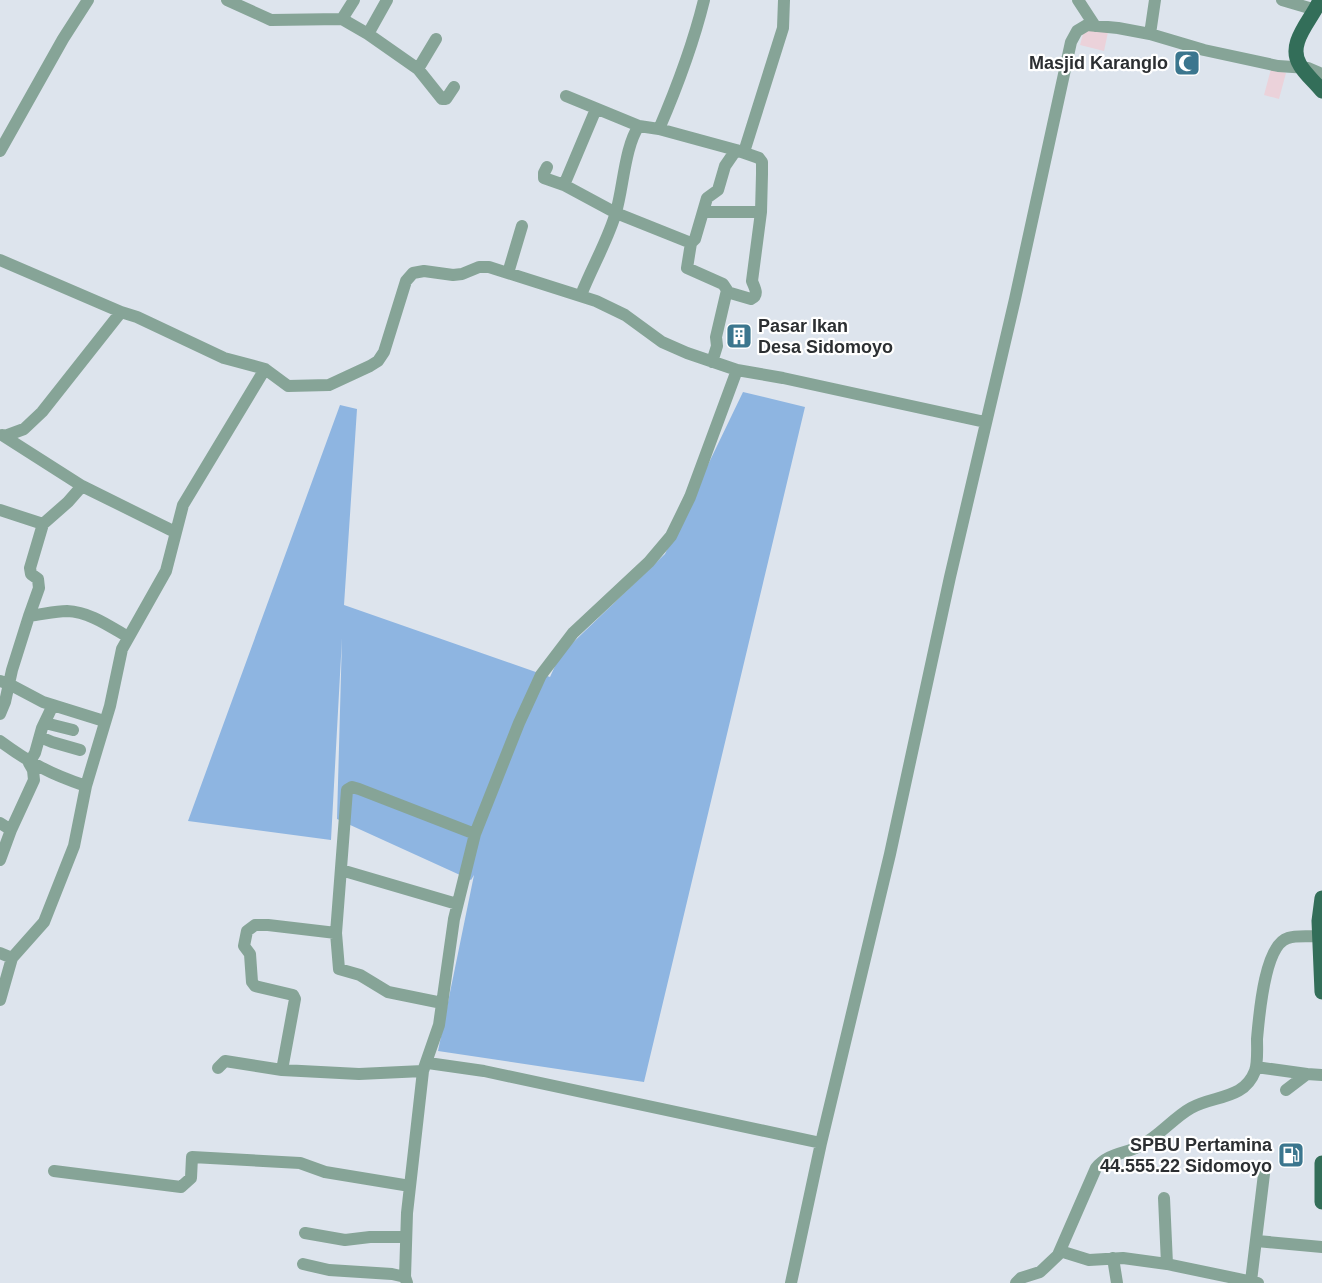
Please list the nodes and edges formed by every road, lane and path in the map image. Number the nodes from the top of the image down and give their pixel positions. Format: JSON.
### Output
{"nodes":[{"id":1,"x":88,"y":0,"type":"edge"},
{"id":2,"x":227,"y":0,"type":"edge"},
{"id":3,"x":354,"y":0,"type":"edge"},
{"id":4,"x":387,"y":0,"type":"edge"},
{"id":5,"x":705,"y":0,"type":"edge"},
{"id":6,"x":784,"y":0,"type":"edge"},
{"id":7,"x":1078,"y":0,"type":"edge"},
{"id":8,"x":1155,"y":0,"type":"edge"},
{"id":9,"x":1282,"y":0,"type":"edge"},
{"id":10,"x":1318,"y":5,"type":"edge"},
{"id":11,"x":342,"y":19,"type":"junction"},
{"id":12,"x":1095,"y":26,"type":"junction"},
{"id":13,"x":368,"y":34,"type":"junction"},
{"id":14,"x":1150,"y":34,"type":"junction"},
{"id":15,"x":436,"y":39,"type":"dead end"},
{"id":16,"x":1300,"y":67,"type":"junction"},
{"id":17,"x":418,"y":69,"type":"junction"},
{"id":18,"x":1322,"y":74,"type":"edge"},
{"id":19,"x":454,"y":87,"type":"dead end"},
{"id":20,"x":1322,"y":91,"type":"edge"},
{"id":21,"x":566,"y":96,"type":"dead end"},
{"id":22,"x":596,"y":109,"type":"junction"},
{"id":23,"x":639,"y":126,"type":"junction"},
{"id":24,"x":659,"y":129,"type":"junction"},
{"id":25,"x":0,"y":151,"type":"edge"},
{"id":26,"x":740,"y":151,"type":"junction"},
{"id":27,"x":547,"y":167,"type":"dead end"},
{"id":28,"x":564,"y":185,"type":"junction"},
{"id":29,"x":704,"y":212,"type":"junction"},
{"id":30,"x":761,"y":212,"type":"junction"},
{"id":31,"x":616,"y":213,"type":"junction"},
{"id":32,"x":522,"y":226,"type":"dead end"},
{"id":33,"x":691,"y":243,"type":"junction"},
{"id":34,"x":0,"y":260,"type":"edge"},
{"id":35,"x":508,"y":273,"type":"junction"},
{"id":36,"x":727,"y":292,"type":"junction"},
{"id":37,"x":581,"y":295,"type":"junction"},
{"id":38,"x":121,"y":312,"type":"junction"},
{"id":39,"x":712,"y":362,"type":"junction"},
{"id":40,"x":265,"y":369,"type":"junction"},
{"id":41,"x":737,"y":370,"type":"junction"},
{"id":42,"x":986,"y":422,"type":"junction"},
{"id":43,"x":2,"y":435,"type":"edge"},
{"id":44,"x":82,"y":486,"type":"junction"},
{"id":45,"x":0,"y":510,"type":"edge"},
{"id":46,"x":43,"y":524,"type":"junction"},
{"id":47,"x":175,"y":532,"type":"junction"},
{"id":48,"x":29,"y":616,"type":"junction"},
{"id":49,"x":128,"y":637,"type":"junction"},
{"id":50,"x":5,"y":682,"type":"edge"},
{"id":51,"x":53,"y":705,"type":"junction"},
{"id":52,"x":0,"y":714,"type":"edge"},
{"id":53,"x":104,"y":721,"type":"junction"},
{"id":54,"x":40,"y":728,"type":"junction"},
{"id":55,"x":74,"y":730,"type":"dead end"},
{"id":56,"x":0,"y":741,"type":"edge"},
{"id":57,"x":80,"y":750,"type":"dead end"},
{"id":58,"x":30,"y":763,"type":"junction"},
{"id":59,"x":86,"y":786,"type":"junction"},
{"id":60,"x":6,"y":826,"type":"edge"},
{"id":61,"x":475,"y":834,"type":"junction"},
{"id":62,"x":0,"y":860,"type":"edge"},
{"id":63,"x":341,"y":870,"type":"junction"},
{"id":64,"x":1322,"y":898,"type":"edge"},
{"id":65,"x":458,"y":904,"type":"junction"},
{"id":66,"x":336,"y":933,"type":"junction"},
{"id":67,"x":1319,"y":936,"type":"junction"},
{"id":68,"x":1321,"y":954,"type":"edge"},
{"id":69,"x":6,"y":956,"type":"edge"},
{"id":70,"x":1322,"y":992,"type":"edge"},
{"id":71,"x":0,"y":1000,"type":"edge"},
{"id":72,"x":442,"y":1003,"type":"junction"},
{"id":73,"x":1256,"y":1066,"type":"junction"},
{"id":74,"x":426,"y":1067,"type":"junction"},
{"id":75,"x":218,"y":1068,"type":"dead end"},
{"id":76,"x":282,"y":1070,"type":"junction"},
{"id":77,"x":1307,"y":1074,"type":"junction"},
{"id":78,"x":1322,"y":1075,"type":"edge"},
{"id":79,"x":1286,"y":1090,"type":"dead end"},
{"id":80,"x":821,"y":1143,"type":"junction"},
{"id":81,"x":1322,"y":1163,"type":"edge"},
{"id":82,"x":54,"y":1171,"type":"dead end"},
{"id":83,"x":1264,"y":1174,"type":"dead end"},
{"id":84,"x":410,"y":1186,"type":"junction"},
{"id":85,"x":1164,"y":1198,"type":"dead end"},
{"id":86,"x":1322,"y":1202,"type":"edge"},
{"id":87,"x":305,"y":1233,"type":"dead end"},
{"id":88,"x":406,"y":1237,"type":"junction"},
{"id":89,"x":1257,"y":1241,"type":"junction"},
{"id":90,"x":1322,"y":1247,"type":"edge"},
{"id":91,"x":1060,"y":1251,"type":"junction"},
{"id":92,"x":1113,"y":1258,"type":"junction"},
{"id":93,"x":303,"y":1264,"type":"dead end"},
{"id":94,"x":1167,"y":1264,"type":"junction"},
{"id":95,"x":406,"y":1280,"type":"edge"},
{"id":96,"x":1254,"y":1282,"type":"edge"},
{"id":97,"x":791,"y":1283,"type":"edge"},
{"id":98,"x":1016,"y":1283,"type":"edge"},
{"id":99,"x":1117,"y":1283,"type":"edge"}],
"edges":[{"from":1,"to":25,"type":"street"},
{"from":2,"to":11,"type":"street"},
{"from":3,"to":11,"type":"street"},
{"from":4,"to":13,"type":"street"},
{"from":5,"to":24,"type":"street"},
{"from":6,"to":26,"type":"street"},
{"from":7,"to":12,"type":"street"},
{"from":8,"to":14,"type":"street"},
{"from":9,"to":10,"type":"street"},
{"from":10,"to":16,"type":"main road"},
{"from":11,"to":13,"type":"street"},
{"from":12,"to":14,"type":"street"},
{"from":12,"to":42,"type":"street"},
{"from":13,"to":17,"type":"street"},
{"from":14,"to":16,"type":"street"},
{"from":15,"to":17,"type":"street"},
{"from":16,"to":18,"type":"street"},
{"from":16,"to":20,"type":"main road"},
{"from":17,"to":19,"type":"street"},
{"from":21,"to":22,"type":"street"},
{"from":22,"to":23,"type":"street"},
{"from":22,"to":28,"type":"street"},
{"from":23,"to":24,"type":"street"},
{"from":23,"to":31,"type":"street"},
{"from":24,"to":26,"type":"street"},
{"from":26,"to":29,"type":"street"},
{"from":26,"to":30,"type":"street"},
{"from":27,"to":28,"type":"street"},
{"from":28,"to":31,"type":"street"},
{"from":29,"to":30,"type":"street"},
{"from":29,"to":33,"type":"street"},
{"from":30,"to":36,"type":"street"},
{"from":31,"to":33,"type":"street"},
{"from":31,"to":37,"type":"street"},
{"from":32,"to":35,"type":"street"},
{"from":33,"to":36,"type":"street"},
{"from":34,"to":38,"type":"street"},
{"from":35,"to":37,"type":"street"},
{"from":35,"to":40,"type":"street"},
{"from":36,"to":39,"type":"street"},
{"from":37,"to":39,"type":"street"},
{"from":38,"to":40,"type":"street"},
{"from":38,"to":43,"type":"street"},
{"from":39,"to":41,"type":"street"},
{"from":40,"to":47,"type":"street"},
{"from":41,"to":42,"type":"street"},
{"from":41,"to":61,"type":"street"},
{"from":42,"to":80,"type":"street"},
{"from":43,"to":44,"type":"street"},
{"from":44,"to":46,"type":"street"},
{"from":44,"to":47,"type":"street"},
{"from":45,"to":46,"type":"street"},
{"from":46,"to":48,"type":"street"},
{"from":47,"to":49,"type":"street"},
{"from":48,"to":49,"type":"street"},
{"from":48,"to":50,"type":"street"},
{"from":49,"to":53,"type":"street"},
{"from":50,"to":51,"type":"street"},
{"from":50,"to":52,"type":"street"},
{"from":51,"to":53,"type":"street"},
{"from":51,"to":54,"type":"street"},
{"from":53,"to":59,"type":"street"},
{"from":54,"to":55,"type":"street"},
{"from":54,"to":57,"type":"street"},
{"from":54,"to":58,"type":"street"},
{"from":56,"to":58,"type":"street"},
{"from":58,"to":59,"type":"street"},
{"from":58,"to":60,"type":"street"},
{"from":59,"to":69,"type":"street"},
{"from":60,"to":62,"type":"street"},
{"from":61,"to":63,"type":"street"},
{"from":61,"to":65,"type":"street"},
{"from":63,"to":65,"type":"street"},
{"from":63,"to":66,"type":"street"},
{"from":64,"to":67,"type":"main road"},
{"from":65,"to":72,"type":"street"},
{"from":66,"to":72,"type":"street"},
{"from":66,"to":76,"type":"street"},
{"from":67,"to":68,"type":"main road"},
{"from":67,"to":73,"type":"street"},
{"from":68,"to":70,"type":"main road"},
{"from":69,"to":71,"type":"street"},
{"from":72,"to":74,"type":"street"},
{"from":73,"to":77,"type":"street"},
{"from":73,"to":91,"type":"street"},
{"from":74,"to":76,"type":"street"},
{"from":74,"to":80,"type":"street"},
{"from":74,"to":84,"type":"street"},
{"from":75,"to":76,"type":"street"},
{"from":77,"to":78,"type":"street"},
{"from":77,"to":79,"type":"street"},
{"from":80,"to":97,"type":"street"},
{"from":81,"to":86,"type":"main road"},
{"from":82,"to":84,"type":"street"},
{"from":83,"to":89,"type":"street"},
{"from":84,"to":88,"type":"street"},
{"from":85,"to":94,"type":"street"},
{"from":87,"to":88,"type":"street"},
{"from":88,"to":95,"type":"street"},
{"from":89,"to":90,"type":"street"},
{"from":89,"to":96,"type":"street"},
{"from":91,"to":92,"type":"street"},
{"from":91,"to":98,"type":"street"},
{"from":92,"to":94,"type":"street"},
{"from":92,"to":99,"type":"street"},
{"from":93,"to":95,"type":"street"},
{"from":94,"to":96,"type":"street"}]}
